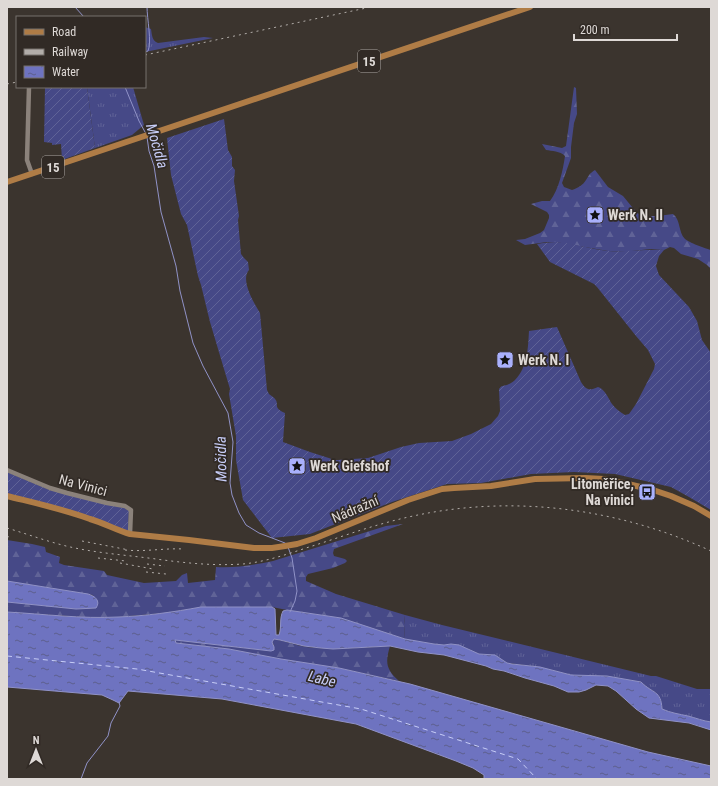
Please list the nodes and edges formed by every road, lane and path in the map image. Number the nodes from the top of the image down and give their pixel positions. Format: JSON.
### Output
{"nodes":[{"id":1,"x":530,"y":7,"type":"edge"},
{"id":2,"x":29,"y":88,"type":"edge"},
{"id":3,"x":32,"y":174,"type":"junction"},
{"id":4,"x":7,"y":182,"type":"edge"},
{"id":5,"x":7,"y":470,"type":"edge"},
{"id":6,"x":7,"y":496,"type":"edge"},
{"id":7,"x":711,"y":516,"type":"edge"},
{"id":8,"x":130,"y":534,"type":"junction"}],
"edges":[{"from":1,"to":3,"type":"main road","number":"15"},
{"from":2,"to":3,"type":"street"},
{"from":3,"to":4,"type":"main road","number":"15"},
{"from":5,"to":8,"type":"street","name":"Na Vinici"},
{"from":6,"to":8,"type":"main road","name":"Nádražní"},
{"from":7,"to":8,"type":"main road","name":"Nádražní"}]}
